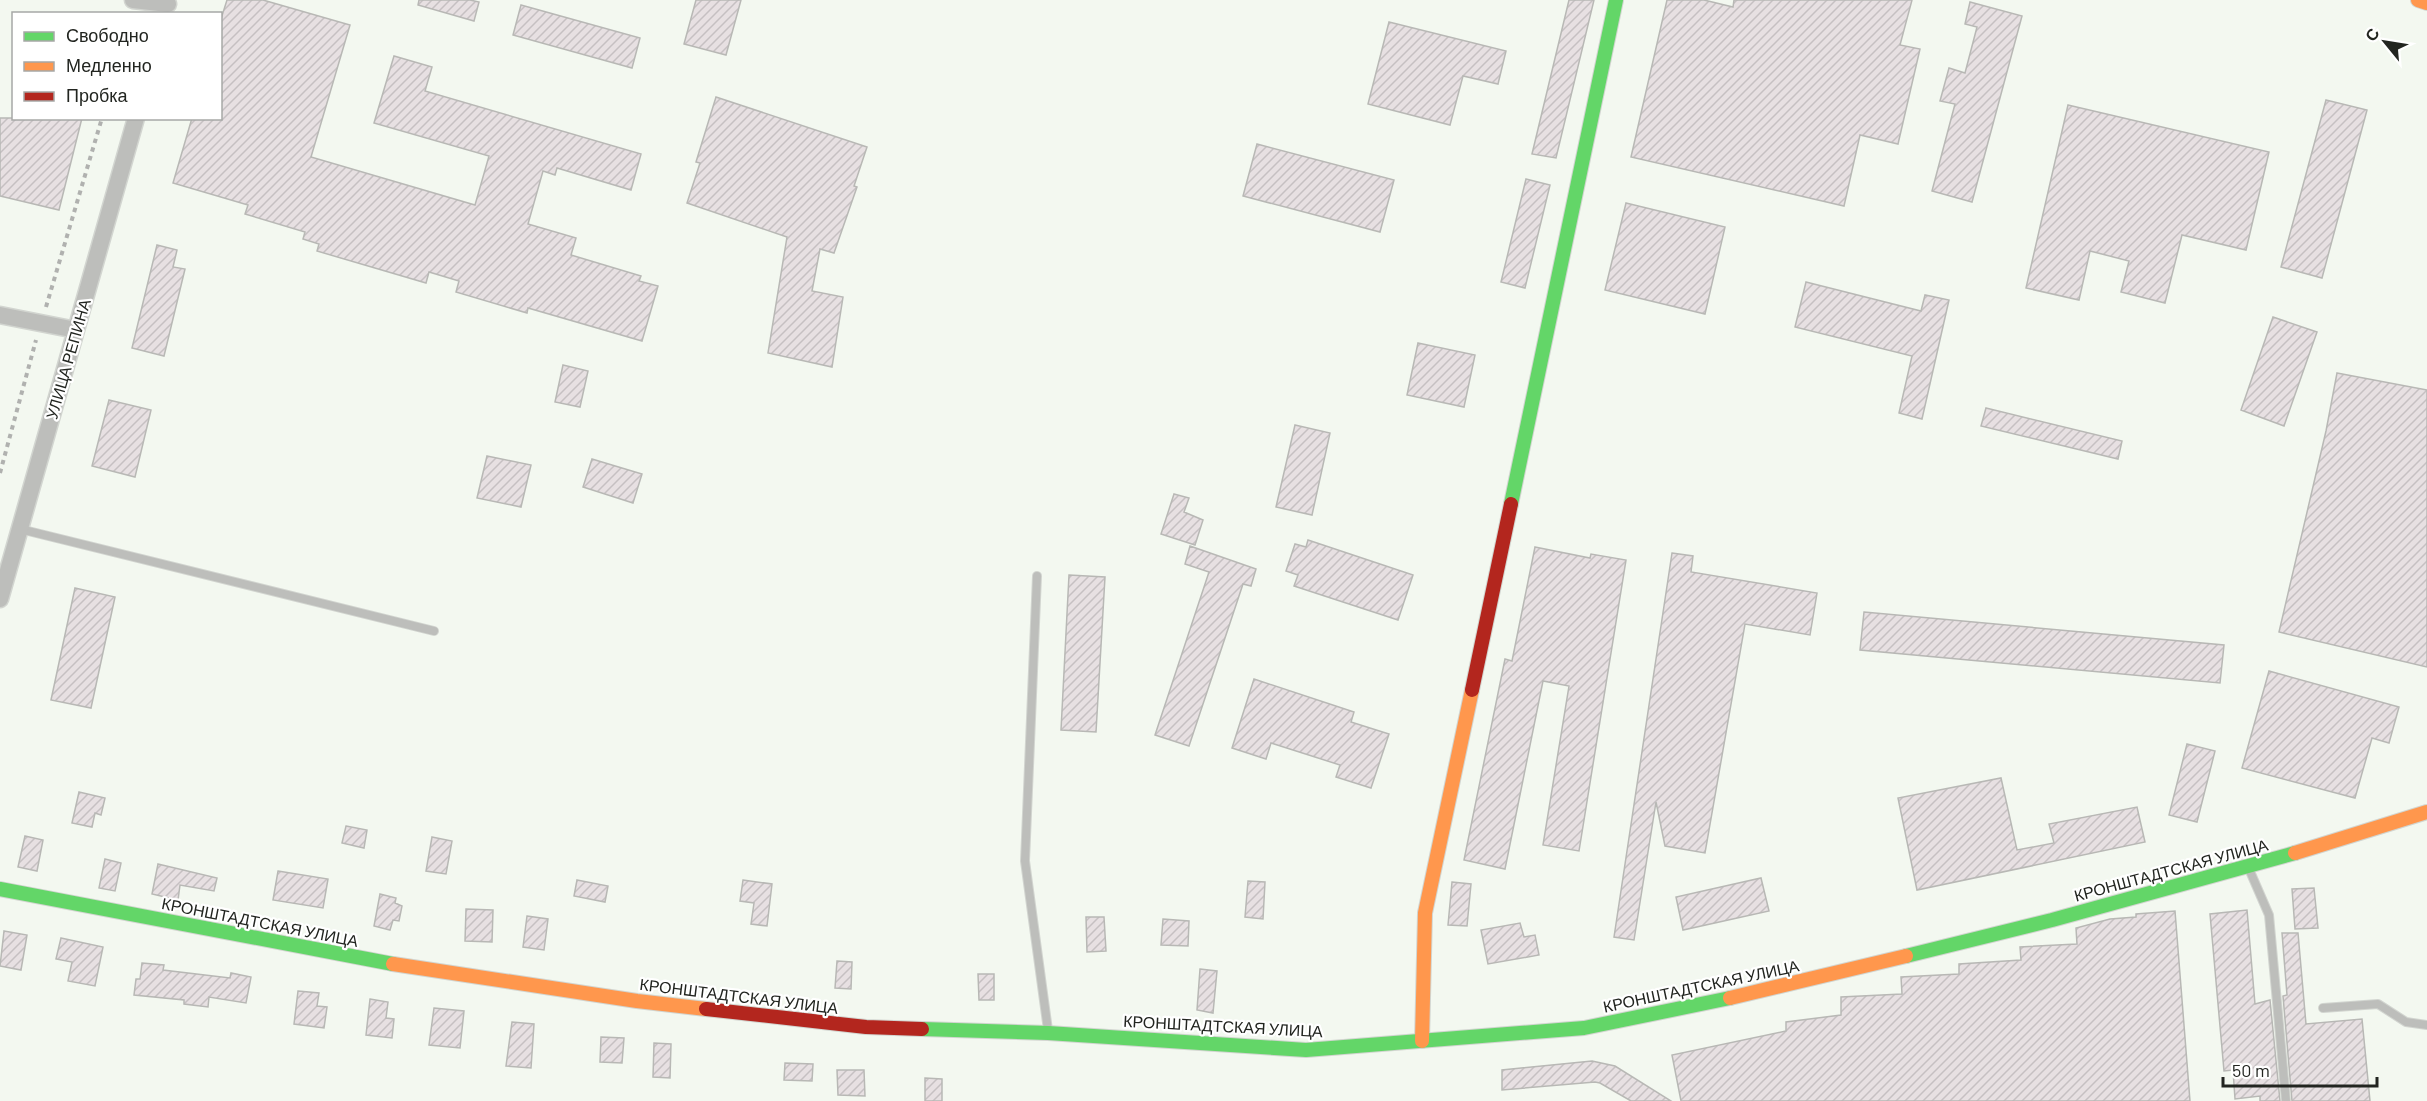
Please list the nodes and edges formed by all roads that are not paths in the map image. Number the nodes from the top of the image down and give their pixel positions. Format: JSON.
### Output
{"nodes":[{"id":1,"x":133,"y":0,"type":"edge"},
{"id":2,"x":1617,"y":0,"type":"edge"},
{"id":3,"x":2418,"y":0,"type":"edge"},
{"id":4,"x":2427,"y":3,"type":"edge"},
{"id":5,"x":168,"y":6,"type":"edge"},
{"id":6,"x":135,"y":120,"type":"edge"},
{"id":7,"x":0,"y":315,"type":"edge"},
{"id":8,"x":76,"y":330,"type":"junction"},
{"id":9,"x":20,"y":530,"type":"junction"},
{"id":10,"x":1037,"y":576,"type":"dead end"},
{"id":11,"x":0,"y":598,"type":"edge"},
{"id":12,"x":434,"y":631,"type":"dead end"},
{"id":13,"x":2427,"y":812,"type":"edge"},
{"id":14,"x":2247,"y":866,"type":"junction"},
{"id":15,"x":0,"y":889,"type":"edge"},
{"id":16,"x":2323,"y":1008,"type":"dead end"},
{"id":17,"x":2427,"y":1025,"type":"edge"},
{"id":18,"x":1048,"y":1033,"type":"junction"},
{"id":19,"x":1422,"y":1041,"type":"junction"},
{"id":20,"x":2286,"y":1101,"type":"edge"}],
"edges":[{"from":1,"to":5,"type":"street"},
{"from":2,"to":19,"type":"street"},
{"from":3,"to":4,"type":"street"},
{"from":6,"to":8,"type":"street","name":"УЛИЦА РЕПИНА"},
{"from":7,"to":8,"type":"street"},
{"from":8,"to":9,"type":"street","name":"УЛИЦА РЕПИНА"},
{"from":9,"to":11,"type":"street","name":"УЛИЦА РЕПИНА"},
{"from":9,"to":12,"type":"lane"},
{"from":10,"to":18,"type":"lane"},
{"from":13,"to":14,"type":"street","name":"КРОНШТАДТСКАЯ УЛИЦА"},
{"from":14,"to":19,"type":"street","name":"КРОНШТАДТСКАЯ УЛИЦА"},
{"from":14,"to":20,"type":"lane"},
{"from":15,"to":18,"type":"street","name":"КРОНШТАДТСКАЯ УЛИЦА"},
{"from":16,"to":17,"type":"lane"},
{"from":18,"to":19,"type":"street","name":"КРОНШТАДТСКАЯ УЛИЦА"}]}
